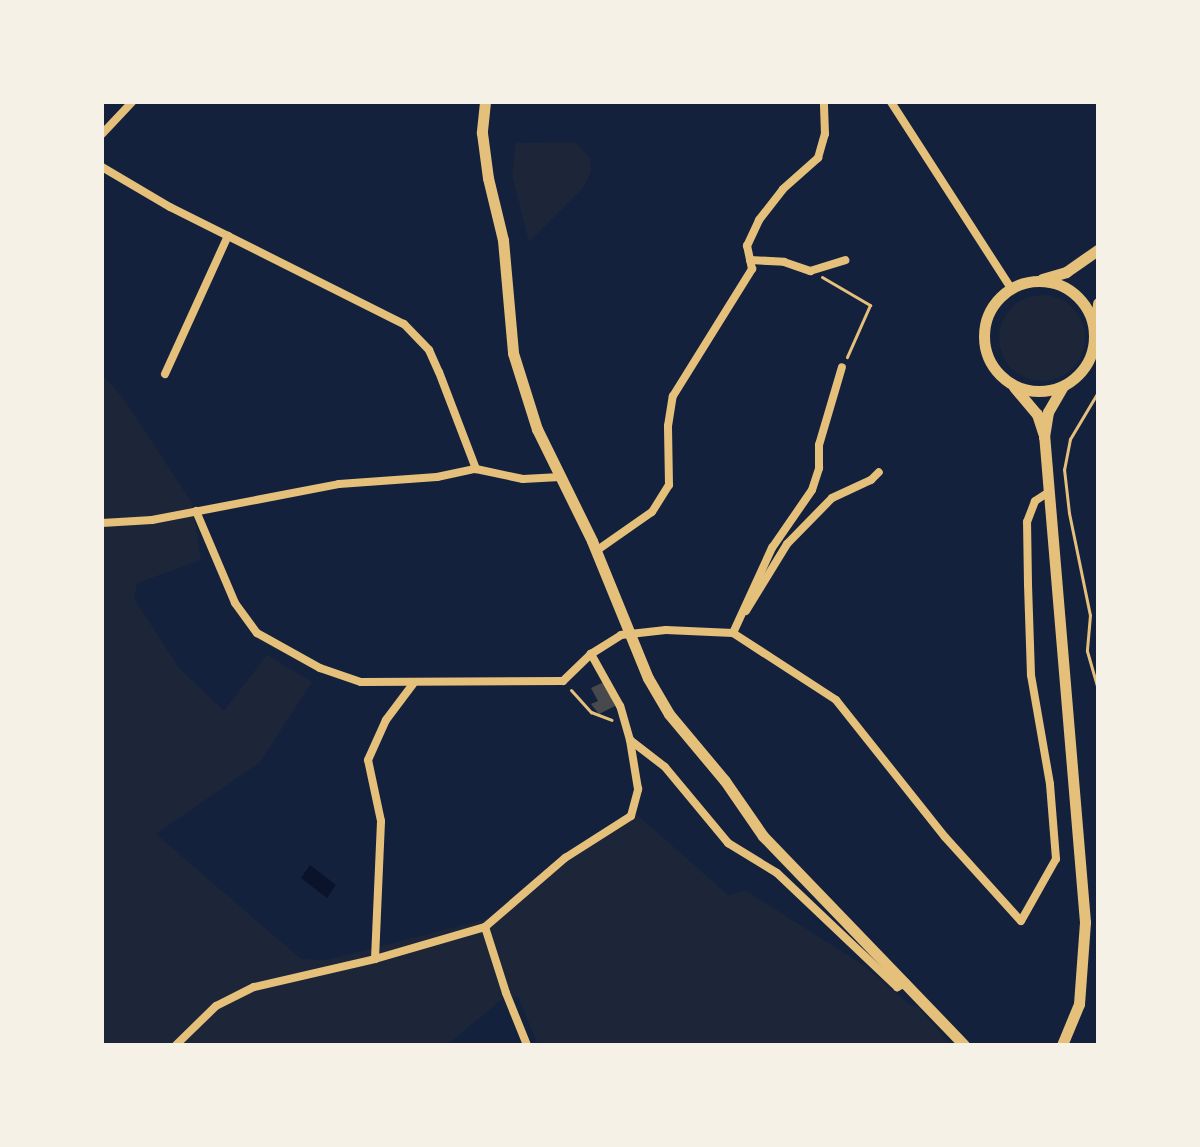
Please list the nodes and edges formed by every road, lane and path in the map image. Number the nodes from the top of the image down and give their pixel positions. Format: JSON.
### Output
{"nodes":[{"id":1,"x":132,"y":102,"type":"edge"},
{"id":2,"x":485,"y":102,"type":"edge"},
{"id":3,"x":824,"y":102,"type":"edge"},
{"id":4,"x":891,"y":102,"type":"edge"},
{"id":5,"x":102,"y":134,"type":"edge"},
{"id":6,"x":102,"y":167,"type":"edge"},
{"id":7,"x":228,"y":236,"type":"junction"},
{"id":8,"x":1098,"y":250,"type":"edge"},
{"id":9,"x":750,"y":260,"type":"junction"},
{"id":10,"x":845,"y":260,"type":"dead end"},
{"id":11,"x":810,"y":271,"type":"junction"},
{"id":12,"x":1038,"y":280,"type":"junction"},
{"id":13,"x":1011,"y":288,"type":"junction"},
{"id":14,"x":1098,"y":303,"type":"edge"},
{"id":15,"x":1095,"y":336,"type":"junction"},
{"id":16,"x":842,"y":367,"type":"joint"},
{"id":17,"x":165,"y":374,"type":"dead end"},
{"id":18,"x":1009,"y":383,"type":"junction"},
{"id":19,"x":1063,"y":386,"type":"junction"},
{"id":20,"x":1098,"y":392,"type":"edge"},
{"id":21,"x":1044,"y":437,"type":"junction"},
{"id":22,"x":476,"y":469,"type":"junction"},
{"id":23,"x":879,"y":472,"type":"dead end"},
{"id":24,"x":560,"y":477,"type":"junction"},
{"id":25,"x":1049,"y":492,"type":"junction"},
{"id":26,"x":196,"y":511,"type":"junction"},
{"id":27,"x":102,"y":523,"type":"edge"},
{"id":28,"x":596,"y":551,"type":"junction"},
{"id":29,"x":738,"y":620,"type":"junction"},
{"id":30,"x":733,"y":633,"type":"junction"},
{"id":31,"x":632,"y":636,"type":"junction"},
{"id":32,"x":591,"y":654,"type":"junction"},
{"id":33,"x":563,"y":681,"type":"junction"},
{"id":34,"x":413,"y":684,"type":"junction"},
{"id":35,"x":1098,"y":689,"type":"edge"},
{"id":36,"x":600,"y":716,"type":"dead end"},
{"id":37,"x":630,"y":740,"type":"junction"},
{"id":38,"x":485,"y":927,"type":"junction"},
{"id":39,"x":375,"y":959,"type":"junction"},
{"id":40,"x":906,"y":983,"type":"junction"},
{"id":41,"x":176,"y":1045,"type":"edge"},
{"id":42,"x":527,"y":1045,"type":"edge"},
{"id":43,"x":964,"y":1045,"type":"edge"},
{"id":44,"x":1062,"y":1045,"type":"edge"}],
"edges":[{"from":1,"to":5,"type":"street"},
{"from":2,"to":24,"type":"main road"},
{"from":3,"to":9,"type":"street"},
{"from":4,"to":13,"type":"street"},
{"from":6,"to":7,"type":"street"},
{"from":7,"to":17,"type":"street"},
{"from":7,"to":22,"type":"street"},
{"from":8,"to":12,"type":"main road"},
{"from":9,"to":11,"type":"street"},
{"from":9,"to":28,"type":"street"},
{"from":10,"to":11,"type":"street"},
{"from":11,"to":16,"type":"path"},
{"from":12,"to":13,"type":"main road"},
{"from":12,"to":15,"type":"main road"},
{"from":13,"to":18,"type":"main road"},
{"from":14,"to":15,"type":"main road"},
{"from":15,"to":19,"type":"main road"},
{"from":16,"to":29,"type":"street"},
{"from":18,"to":19,"type":"main road"},
{"from":18,"to":21,"type":"main road"},
{"from":19,"to":21,"type":"main road"},
{"from":20,"to":35,"type":"path"},
{"from":21,"to":25,"type":"main road"},
{"from":22,"to":24,"type":"street"},
{"from":22,"to":26,"type":"street"},
{"from":23,"to":29,"type":"street"},
{"from":24,"to":28,"type":"main road"},
{"from":25,"to":30,"type":"street"},
{"from":25,"to":44,"type":"main road"},
{"from":26,"to":27,"type":"street"},
{"from":26,"to":34,"type":"street"},
{"from":28,"to":31,"type":"main road"},
{"from":29,"to":30,"type":"street"},
{"from":30,"to":31,"type":"street"},
{"from":31,"to":32,"type":"street"},
{"from":31,"to":40,"type":"main road"},
{"from":32,"to":33,"type":"street"},
{"from":32,"to":37,"type":"street"},
{"from":33,"to":34,"type":"street"},
{"from":33,"to":36,"type":"path"},
{"from":34,"to":39,"type":"street"},
{"from":37,"to":38,"type":"street"},
{"from":37,"to":40,"type":"street"},
{"from":38,"to":39,"type":"street"},
{"from":38,"to":42,"type":"street"},
{"from":39,"to":41,"type":"street"},
{"from":40,"to":43,"type":"main road"}]}
